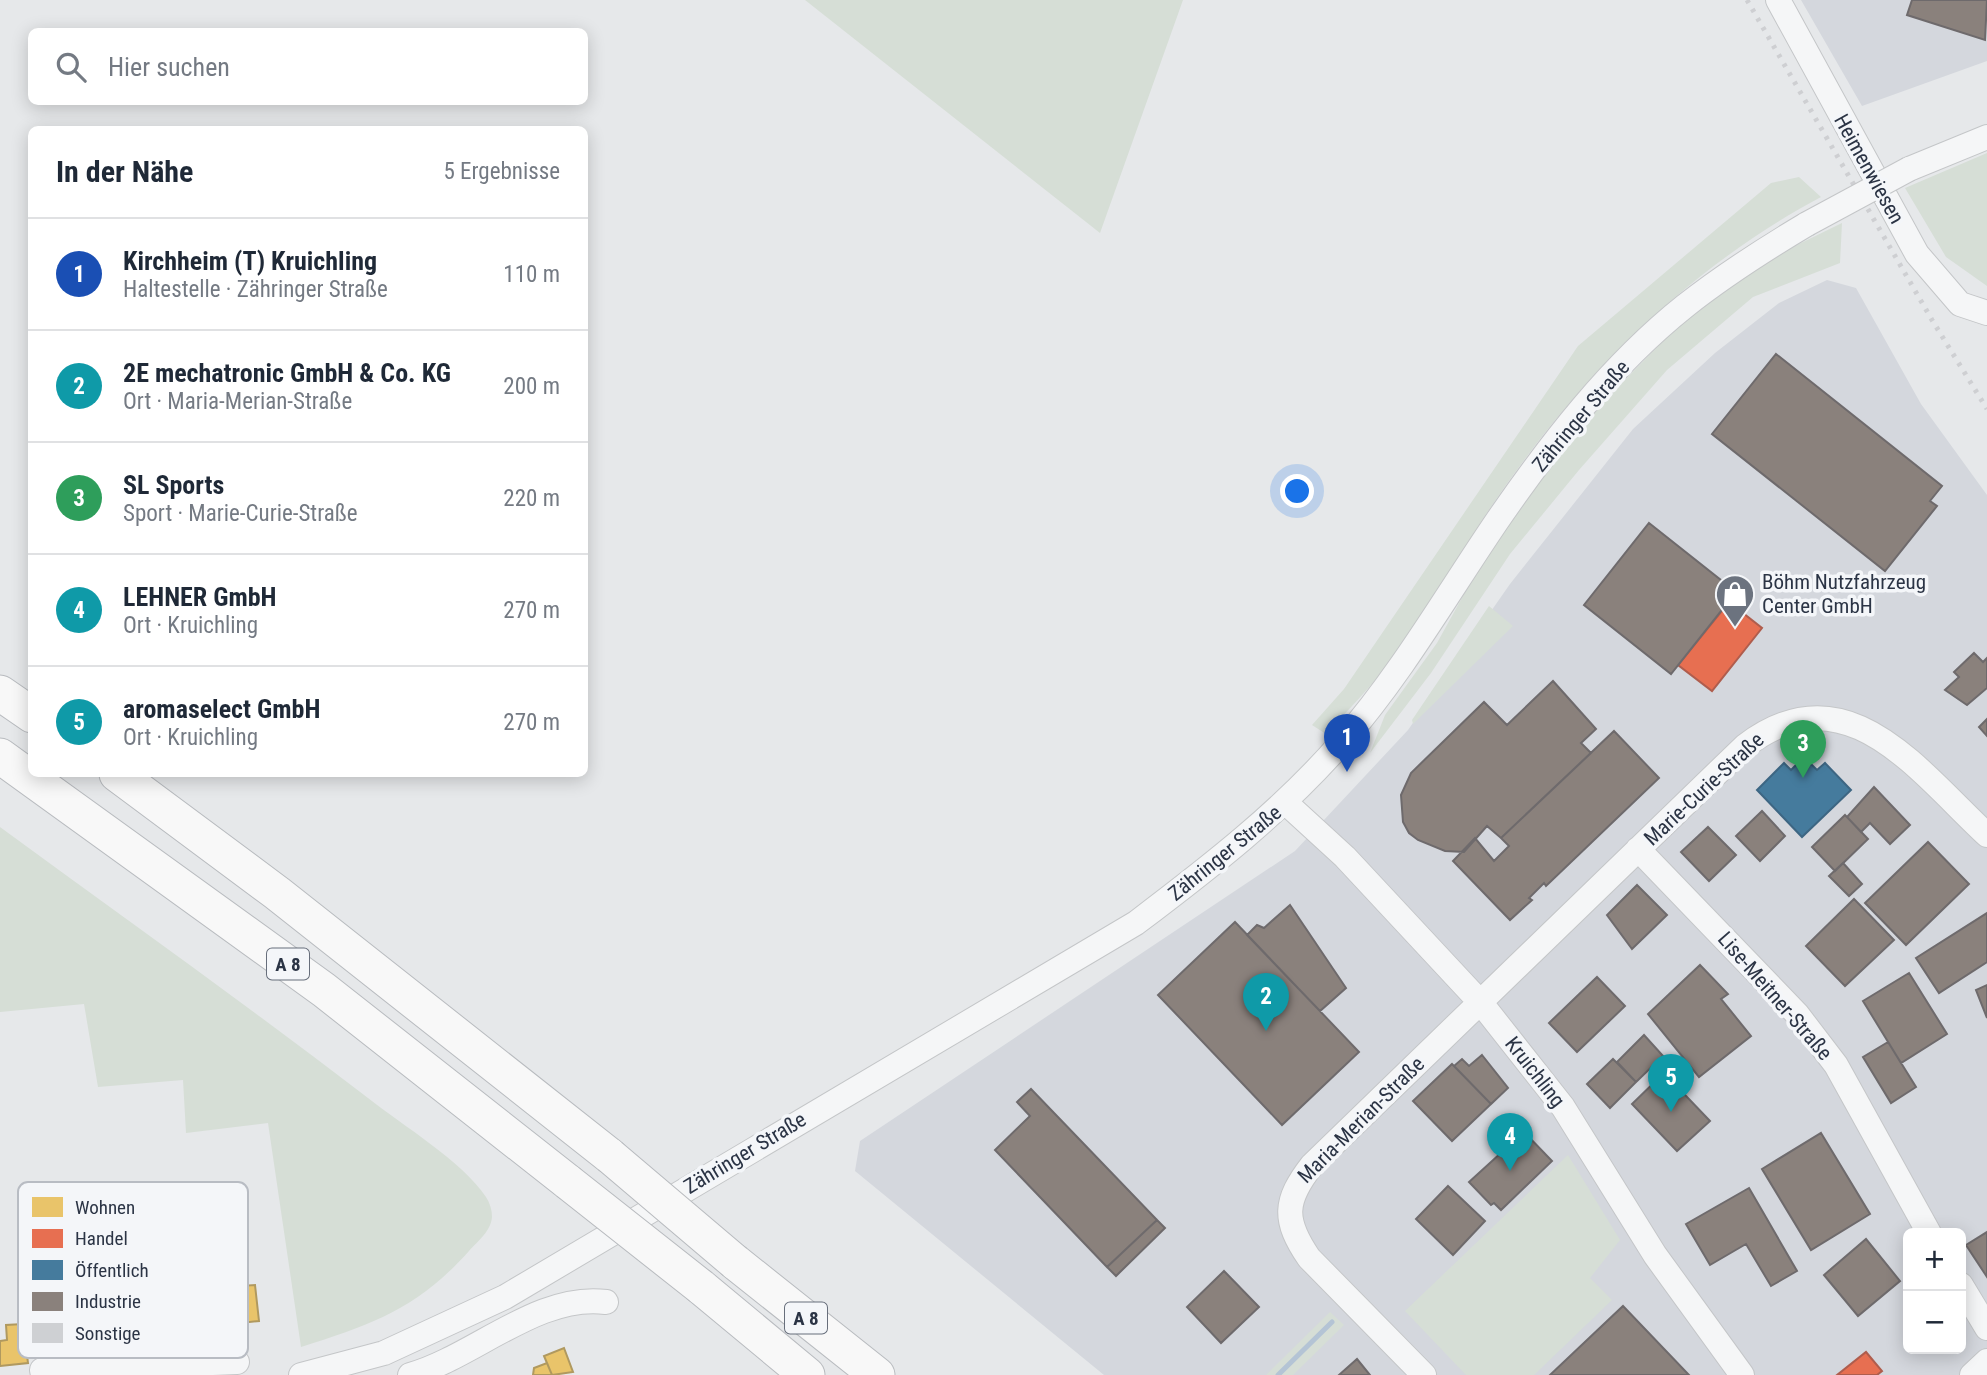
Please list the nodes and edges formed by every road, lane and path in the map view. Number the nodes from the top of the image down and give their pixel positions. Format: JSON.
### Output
{"nodes":[{"id":1,"x":1778,"y":0,"type":"edge"},
{"id":2,"x":1987,"y":136,"type":"edge"},
{"id":3,"x":1987,"y":313,"type":"edge"},
{"id":4,"x":0,"y":693,"type":"edge"},
{"id":5,"x":28,"y":712,"type":"edge"},
{"id":6,"x":0,"y":756,"type":"edge"},
{"id":7,"x":28,"y":776,"type":"edge"},
{"id":8,"x":29,"y":777,"type":"edge"},
{"id":9,"x":121,"y":777,"type":"edge"},
{"id":10,"x":1286,"y":803,"type":"junction"},
{"id":11,"x":1987,"y":835,"type":"edge"},
{"id":12,"x":1638,"y":849,"type":"junction"},
{"id":13,"x":1481,"y":1003,"type":"junction"},
{"id":14,"x":1926,"y":1228,"type":"edge"},
{"id":15,"x":1965,"y":1291,"type":"edge"},
{"id":16,"x":606,"y":1302,"type":"dead end"},
{"id":17,"x":1987,"y":1328,"type":"edge"},
{"id":18,"x":1987,"y":1361,"type":"edge"},
{"id":19,"x":237,"y":1362,"type":"dead end"},
{"id":20,"x":43,"y":1375,"type":"edge"},
{"id":21,"x":301,"y":1375,"type":"edge"},
{"id":22,"x":410,"y":1375,"type":"edge"},
{"id":23,"x":807,"y":1375,"type":"edge"},
{"id":24,"x":877,"y":1375,"type":"edge"},
{"id":25,"x":1424,"y":1375,"type":"edge"},
{"id":26,"x":1742,"y":1375,"type":"edge"},
{"id":27,"x":1972,"y":1375,"type":"edge"}],
"edges":[{"from":1,"to":3,"type":"street","name":"Heimenwiesen"},
{"from":2,"to":10,"type":"street","name":"Zähringer Straße","bridge":true},
{"from":4,"to":5,"type":"highway"},
{"from":6,"to":7,"type":"highway","number":"A 8","bridge":true},
{"from":8,"to":23,"type":"highway","number":"A 8","bridge":true},
{"from":9,"to":24,"type":"highway","number":"A 8","bridge":true},
{"from":10,"to":13,"type":"street","name":"Kruichling"},
{"from":10,"to":21,"type":"street","name":"Zähringer Straße"},
{"from":11,"to":12,"type":"street","name":"Marie-Curie-Straße"},
{"from":12,"to":13,"type":"street","name":"Marie-Curie-Straße"},
{"from":12,"to":14,"type":"street","name":"Lise-Meitner-Straße"},
{"from":13,"to":25,"type":"street","name":"Maria-Merian-Straße"},
{"from":13,"to":26,"type":"street","name":"Kruichling"},
{"from":15,"to":17,"type":"street"},
{"from":16,"to":22,"type":"street"},
{"from":18,"to":27,"type":"street"},
{"from":19,"to":20,"type":"street"}]}
